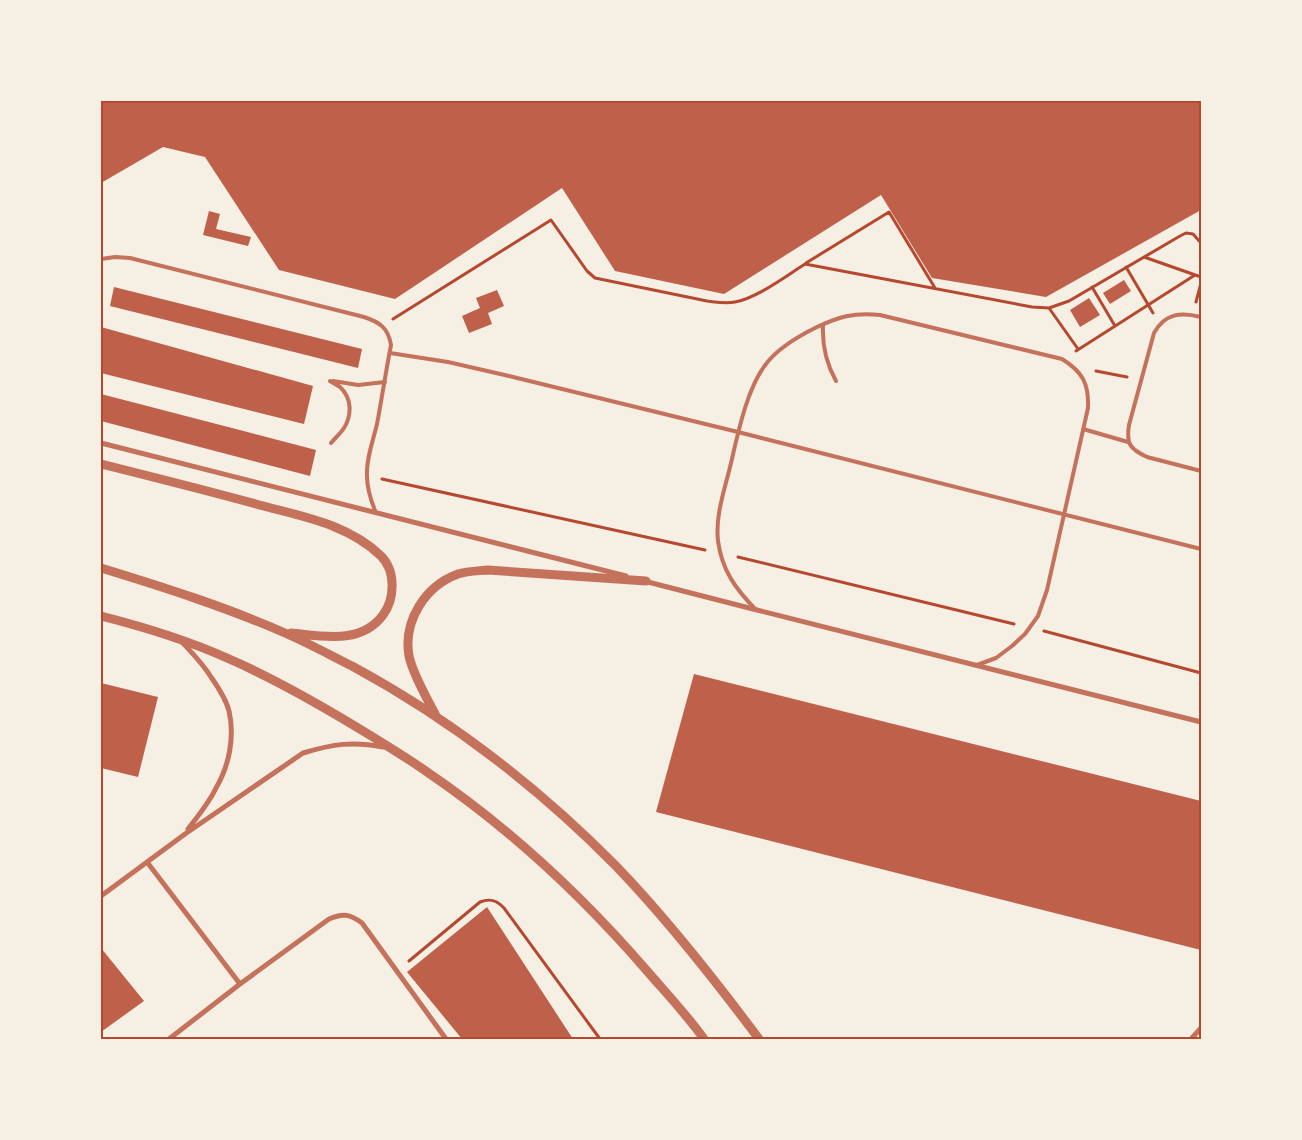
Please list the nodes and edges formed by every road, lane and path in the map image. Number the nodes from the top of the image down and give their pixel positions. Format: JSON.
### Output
{"nodes":[{"id":1,"x":1201,"y":243,"type":"edge"},
{"id":2,"x":1143,"y":257,"type":"junction"},
{"id":3,"x":101,"y":259,"type":"edge"},
{"id":4,"x":805,"y":264,"type":"junction"},
{"id":5,"x":1126,"y":267,"type":"junction"},
{"id":6,"x":1195,"y":275,"type":"junction"},
{"id":7,"x":1201,"y":278,"type":"edge"},
{"id":8,"x":935,"y":288,"type":"junction"},
{"id":9,"x":1092,"y":288,"type":"junction"},
{"id":10,"x":1148,"y":305,"type":"junction"},
{"id":11,"x":1049,"y":308,"type":"junction"},
{"id":12,"x":1201,"y":317,"type":"edge"},
{"id":13,"x":1159,"y":324,"type":"junction"},
{"id":14,"x":823,"y":325,"type":"junction"},
{"id":15,"x":382,"y":326,"type":"junction"},
{"id":16,"x":1115,"y":326,"type":"junction"},
{"id":17,"x":1078,"y":349,"type":"junction"},
{"id":18,"x":390,"y":353,"type":"junction"},
{"id":19,"x":1062,"y":359,"type":"junction"},
{"id":20,"x":1074,"y":366,"type":"junction"},
{"id":21,"x":1141,"y":380,"type":"junction"},
{"id":22,"x":836,"y":381,"type":"dead end"},
{"id":23,"x":385,"y":382,"type":"junction"},
{"id":24,"x":1083,"y":429,"type":"junction"},
{"id":25,"x":738,"y":432,"type":"junction"},
{"id":26,"x":1128,"y":442,"type":"junction"},
{"id":27,"x":101,"y":443,"type":"edge"},
{"id":28,"x":331,"y":443,"type":"dead end"},
{"id":29,"x":101,"y":464,"type":"edge"},
{"id":30,"x":1201,"y":471,"type":"edge"},
{"id":31,"x":367,"y":476,"type":"junction"},
{"id":32,"x":376,"y":513,"type":"junction"},
{"id":33,"x":1064,"y":514,"type":"junction"},
{"id":34,"x":1201,"y":549,"type":"edge"},
{"id":35,"x":721,"y":553,"type":"junction"},
{"id":36,"x":101,"y":568,"type":"edge"},
{"id":37,"x":646,"y":582,"type":"junction"},
{"id":38,"x":757,"y":610,"type":"junction"},
{"id":39,"x":101,"y":616,"type":"edge"},
{"id":40,"x":1030,"y":628,"type":"junction"},
{"id":41,"x":286,"y":633,"type":"junction"},
{"id":42,"x":178,"y":638,"type":"junction"},
{"id":43,"x":977,"y":665,"type":"junction"},
{"id":44,"x":1201,"y":673,"type":"edge"},
{"id":45,"x":436,"y":716,"type":"junction"},
{"id":46,"x":1201,"y":722,"type":"edge"},
{"id":47,"x":389,"y":748,"type":"junction"},
{"id":48,"x":185,"y":834,"type":"junction"},
{"id":49,"x":148,"y":862,"type":"junction"},
{"id":50,"x":101,"y":896,"type":"edge"},
{"id":51,"x":397,"y":971,"type":"junction"},
{"id":52,"x":240,"y":984,"type":"junction"},
{"id":53,"x":1201,"y":1028,"type":"edge"},
{"id":54,"x":169,"y":1039,"type":"edge"},
{"id":55,"x":446,"y":1039,"type":"edge"},
{"id":56,"x":600,"y":1039,"type":"edge"},
{"id":57,"x":704,"y":1039,"type":"edge"},
{"id":58,"x":759,"y":1039,"type":"edge"},
{"id":59,"x":1191,"y":1039,"type":"edge"}],
"edges":[{"from":1,"to":2,"type":"path"},
{"from":2,"to":5,"type":"path"},
{"from":2,"to":6,"type":"path"},
{"from":3,"to":15,"type":"lane"},
{"from":4,"to":8,"type":"path"},
{"from":4,"to":8,"type":"path"},
{"from":4,"to":15,"type":"path"},
{"from":5,"to":9,"type":"path"},
{"from":5,"to":10,"type":"path"},
{"from":6,"to":7,"type":"path"},
{"from":6,"to":10,"type":"path"},
{"from":8,"to":11,"type":"path"},
{"from":9,"to":11,"type":"path"},
{"from":9,"to":16,"type":"path"},
{"from":10,"to":13,"type":"path"},
{"from":10,"to":16,"type":"path"},
{"from":11,"to":17,"type":"path"},
{"from":12,"to":13,"type":"lane"},
{"from":13,"to":21,"type":"lane"},
{"from":14,"to":19,"type":"lane"},
{"from":14,"to":22,"type":"lane"},
{"from":14,"to":25,"type":"lane"},
{"from":15,"to":18,"type":"lane"},
{"from":16,"to":17,"type":"path"},
{"from":17,"to":19,"type":"path"},
{"from":18,"to":23,"type":"lane"},
{"from":18,"to":25,"type":"lane"},
{"from":19,"to":20,"type":"lane"},
{"from":20,"to":21,"type":"path"},
{"from":20,"to":24,"type":"lane"},
{"from":21,"to":26,"type":"lane"},
{"from":23,"to":28,"type":"lane"},
{"from":23,"to":31,"type":"lane"},
{"from":24,"to":26,"type":"lane"},
{"from":24,"to":33,"type":"lane"},
{"from":25,"to":33,"type":"lane"},
{"from":25,"to":35,"type":"lane"},
{"from":26,"to":30,"type":"lane"},
{"from":27,"to":32,"type":"street"},
{"from":29,"to":41,"type":"street"},
{"from":31,"to":32,"type":"lane"},
{"from":31,"to":35,"type":"path"},
{"from":32,"to":37,"type":"street"},
{"from":33,"to":34,"type":"lane"},
{"from":33,"to":40,"type":"lane"},
{"from":35,"to":38,"type":"lane"},
{"from":35,"to":40,"type":"path"},
{"from":36,"to":41,"type":"street"},
{"from":37,"to":38,"type":"street"},
{"from":37,"to":45,"type":"street"},
{"from":38,"to":43,"type":"street"},
{"from":39,"to":42,"type":"street"},
{"from":40,"to":43,"type":"lane"},
{"from":40,"to":44,"type":"path"},
{"from":41,"to":45,"type":"street"},
{"from":42,"to":47,"type":"street"},
{"from":42,"to":48,"type":"street"},
{"from":43,"to":46,"type":"street"},
{"from":45,"to":58,"type":"street"},
{"from":47,"to":48,"type":"street"},
{"from":47,"to":57,"type":"street"},
{"from":48,"to":49,"type":"street"},
{"from":49,"to":50,"type":"street"},
{"from":49,"to":52,"type":"street"},
{"from":51,"to":52,"type":"street"},
{"from":51,"to":55,"type":"street"},
{"from":51,"to":56,"type":"path"},
{"from":52,"to":54,"type":"street"},
{"from":53,"to":59,"type":"street"}]}
